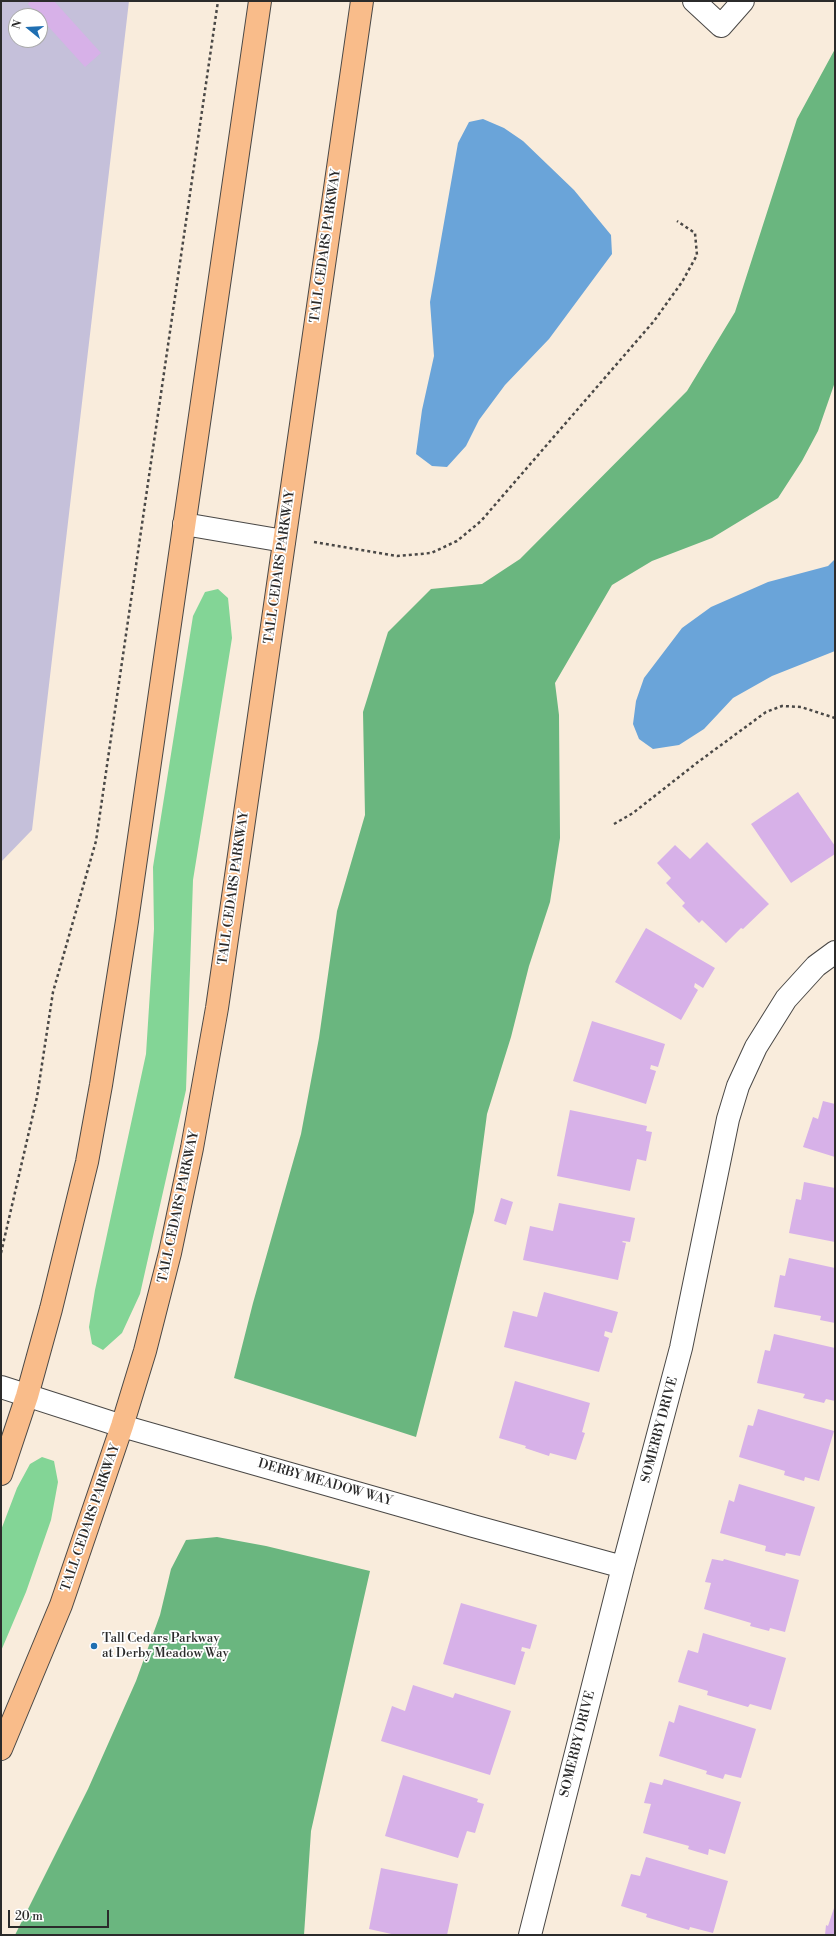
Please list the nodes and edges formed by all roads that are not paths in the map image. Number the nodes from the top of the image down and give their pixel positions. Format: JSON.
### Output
{"nodes":[{"id":1,"x":260,"y":1,"type":"edge"},
{"id":2,"x":362,"y":1,"type":"edge"},
{"id":3,"x":694,"y":1,"type":"edge"},
{"id":4,"x":743,"y":1,"type":"edge"},
{"id":5,"x":184,"y":524,"type":"junction"},
{"id":6,"x":284,"y":541,"type":"junction"},
{"id":7,"x":835,"y":952,"type":"edge"},
{"id":8,"x":1,"y":1388,"type":"edge"},
{"id":9,"x":27,"y":1396,"type":"junction"},
{"id":10,"x":122,"y":1426,"type":"junction"},
{"id":11,"x":1,"y":1474,"type":"edge"},
{"id":12,"x":624,"y":1567,"type":"junction"},
{"id":13,"x":1,"y":1749,"type":"edge"},
{"id":14,"x":530,"y":1935,"type":"edge"}],
"edges":[{"from":1,"to":5,"type":"main road"},
{"from":2,"to":6,"type":"main road","name":"TALL CEDARS PARKWAY"},
{"from":3,"to":4,"type":"street"},
{"from":5,"to":6,"type":"street"},
{"from":5,"to":9,"type":"main road"},
{"from":6,"to":10,"type":"main road","name":"TALL CEDARS PARKWAY"},
{"from":7,"to":12,"type":"street","name":"SOMERBY DRIVE"},
{"from":8,"to":9,"type":"street","name":"DERBY MEADOW WAY"},
{"from":9,"to":10,"type":"street","name":"DERBY MEADOW WAY"},
{"from":9,"to":11,"type":"main road"},
{"from":10,"to":12,"type":"street","name":"DERBY MEADOW WAY"},
{"from":10,"to":13,"type":"main road","name":"TALL CEDARS PARKWAY"},
{"from":12,"to":14,"type":"street","name":"SOMERBY DRIVE"}]}
